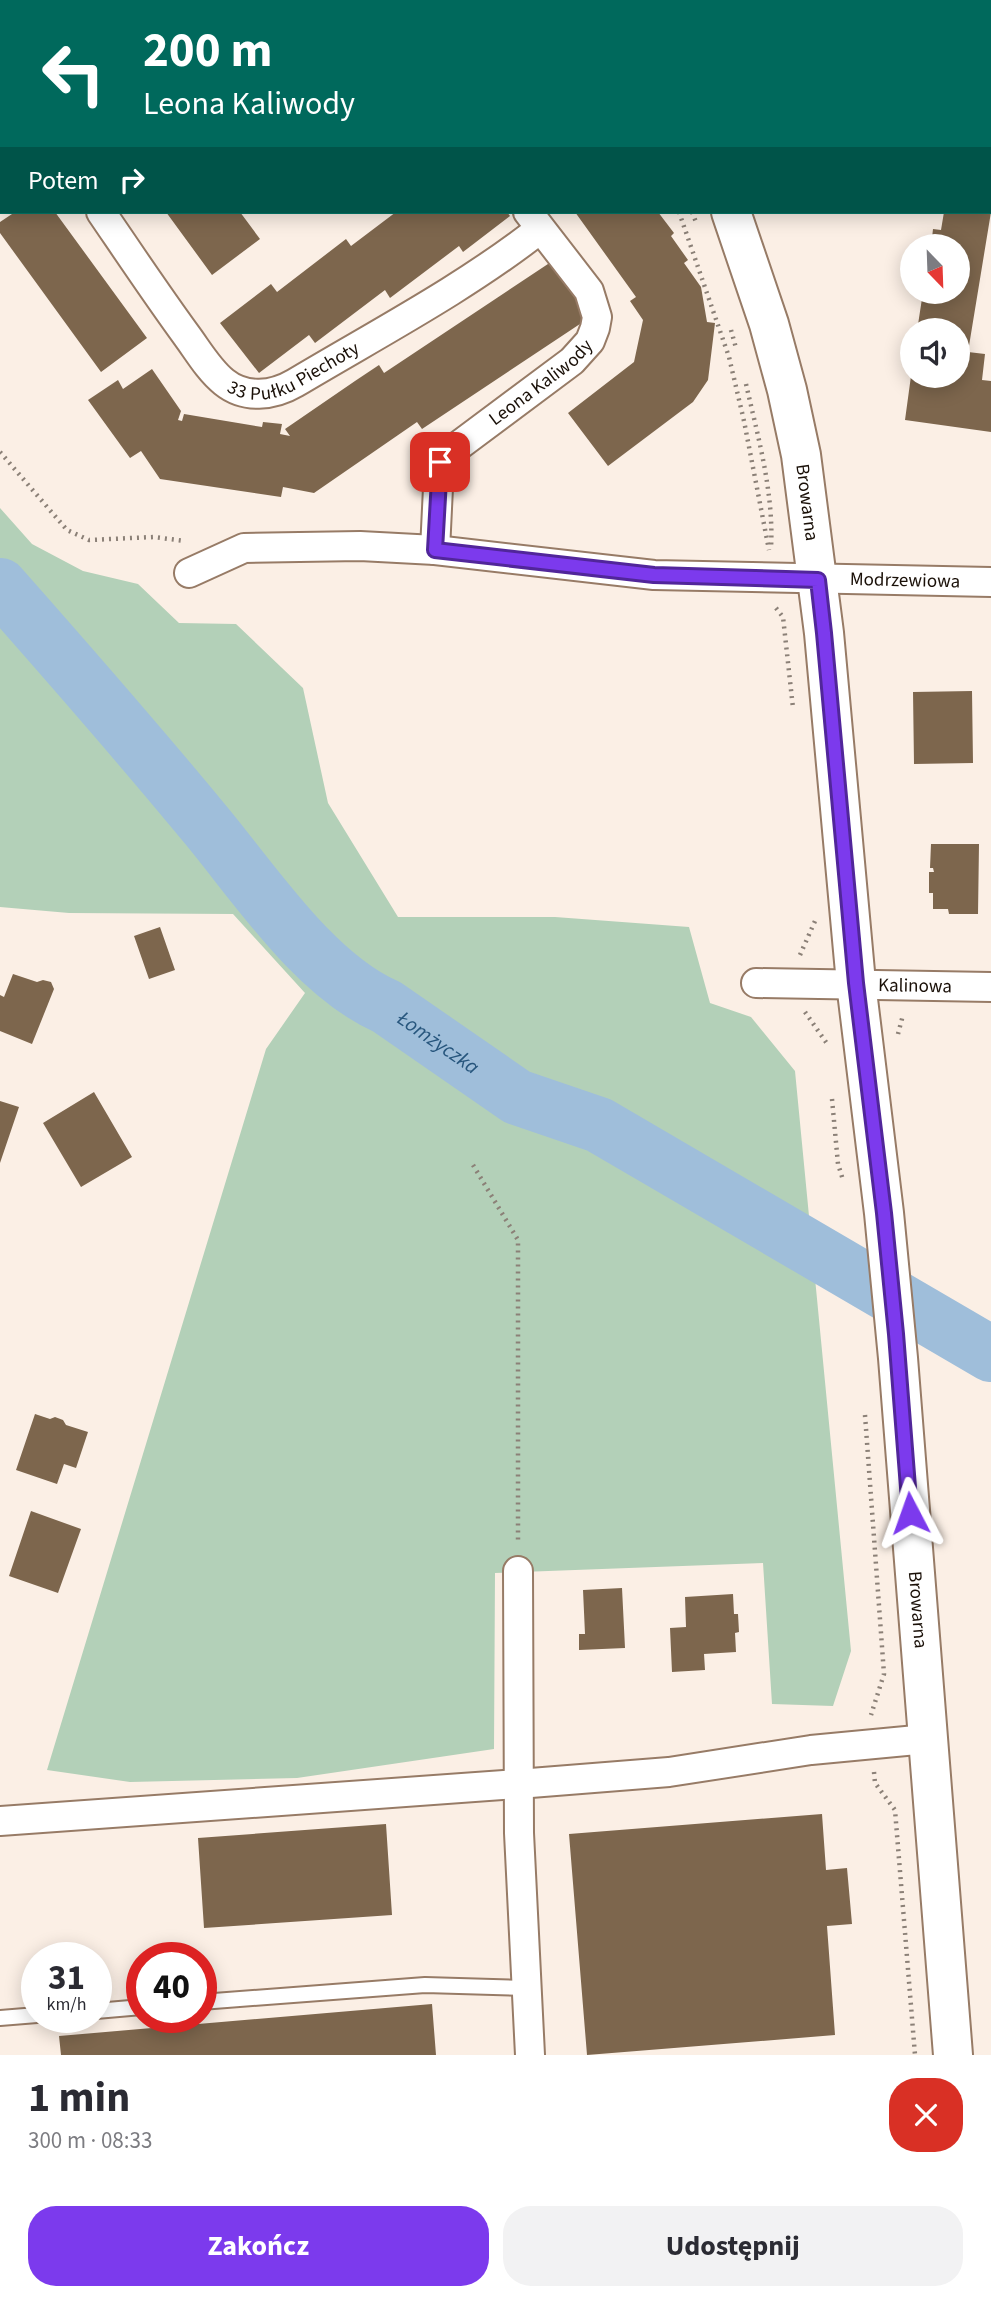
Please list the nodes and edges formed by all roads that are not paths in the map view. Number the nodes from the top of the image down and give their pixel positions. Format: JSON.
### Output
{"nodes":[{"id":1,"x":101,"y":214,"type":"edge"},
{"id":2,"x":713,"y":218,"type":"edge"},
{"id":3,"x":534,"y":220,"type":"edge"},
{"id":4,"x":435,"y":550,"type":"junction"},
{"id":5,"x":188,"y":573,"type":"dead end"},
{"id":6,"x":818,"y":580,"type":"junction"},
{"id":7,"x":991,"y":582,"type":"edge"},
{"id":8,"x":756,"y":982,"type":"dead end"},
{"id":9,"x":856,"y":983,"type":"junction"},
{"id":10,"x":991,"y":987,"type":"edge"},
{"id":11,"x":518,"y":1571,"type":"road end"},
{"id":12,"x":927,"y":1739,"type":"junction"},
{"id":13,"x":518,"y":1784,"type":"junction"},
{"id":14,"x":0,"y":1821,"type":"edge"},
{"id":15,"x":527,"y":1988,"type":"junction"},
{"id":16,"x":217,"y":2001,"type":"edge"},
{"id":17,"x":21,"y":2016,"type":"edge"},
{"id":18,"x":0,"y":2018,"type":"edge"},
{"id":19,"x":530,"y":2055,"type":"edge"},
{"id":20,"x":953,"y":2055,"type":"edge"}],
"edges":[{"from":1,"to":3,"type":"street","name":"33 Pułku Piechoty"},
{"from":2,"to":6,"type":"street","name":"Browarna"},
{"from":3,"to":4,"type":"street","name":"Leona Kaliwody"},
{"from":4,"to":5,"type":"street"},
{"from":4,"to":6,"type":"street"},
{"from":6,"to":7,"type":"street","name":"Modrzewiowa"},
{"from":6,"to":9,"type":"street","name":"Browarna"},
{"from":8,"to":9,"type":"street","name":"Kalinowa"},
{"from":9,"to":10,"type":"street","name":"Kalinowa"},
{"from":9,"to":12,"type":"street","name":"Browarna"},
{"from":11,"to":13,"type":"street"},
{"from":12,"to":13,"type":"street"},
{"from":12,"to":20,"type":"street","name":"Browarna"},
{"from":13,"to":14,"type":"street"},
{"from":13,"to":15,"type":"street"},
{"from":15,"to":16,"type":"lane"},
{"from":15,"to":19,"type":"street"},
{"from":17,"to":18,"type":"lane"}]}
